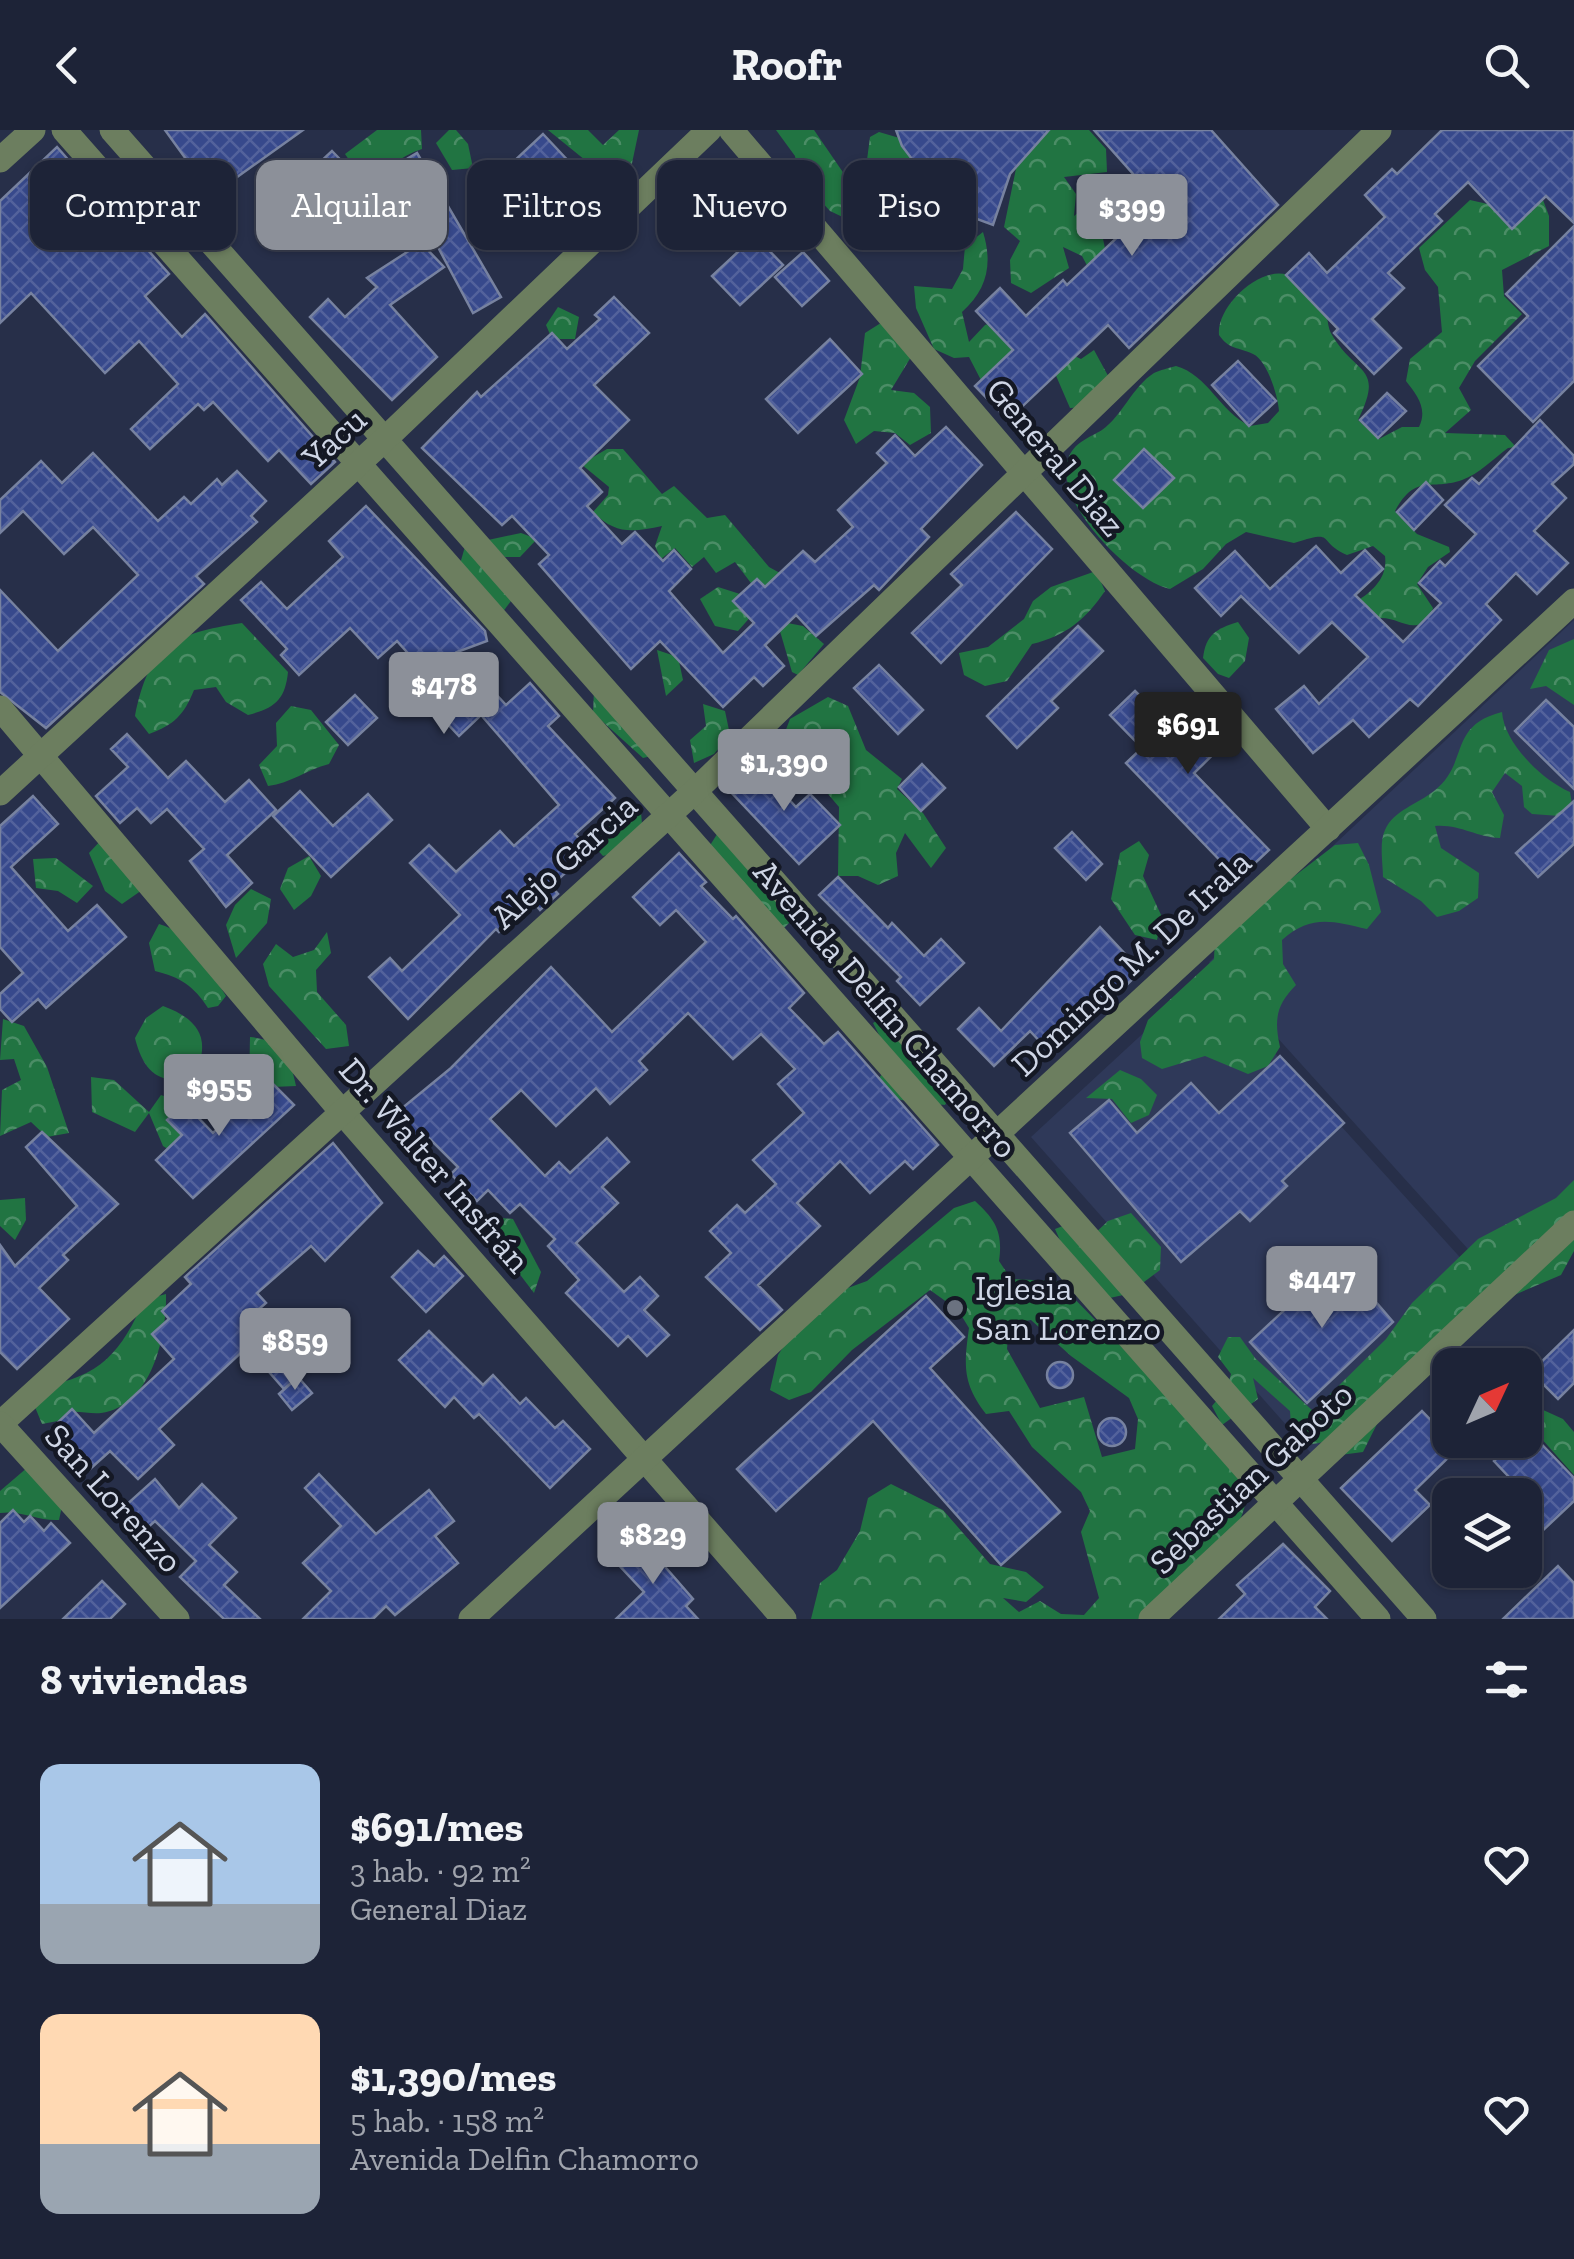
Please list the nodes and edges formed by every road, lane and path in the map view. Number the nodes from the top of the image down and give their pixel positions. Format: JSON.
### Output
{"nodes":[{"id":1,"x":33,"y":130,"type":"edge"},
{"id":2,"x":64,"y":130,"type":"edge"},
{"id":3,"x":112,"y":130,"type":"edge"},
{"id":4,"x":709,"y":130,"type":"edge"},
{"id":5,"x":731,"y":130,"type":"edge"},
{"id":6,"x":1379,"y":130,"type":"edge"},
{"id":7,"x":0,"y":160,"type":"edge"},
{"id":8,"x":384,"y":440,"type":"junction"},
{"id":9,"x":358,"y":462,"type":"junction"},
{"id":10,"x":1025,"y":474,"type":"junction"},
{"id":11,"x":1574,"y":601,"type":"edge"},
{"id":12,"x":0,"y":708,"type":"edge"},
{"id":13,"x":40,"y":756,"type":"junction"},
{"id":14,"x":695,"y":790,"type":"junction"},
{"id":15,"x":0,"y":793,"type":"edge"},
{"id":16,"x":666,"y":814,"type":"junction"},
{"id":17,"x":1328,"y":829,"type":"junction"},
{"id":18,"x":342,"y":1112,"type":"junction"},
{"id":19,"x":998,"y":1134,"type":"junction"},
{"id":20,"x":970,"y":1156,"type":"junction"},
{"id":21,"x":1574,"y":1223,"type":"edge"},
{"id":22,"x":0,"y":1424,"type":"edge"},
{"id":23,"x":643,"y":1459,"type":"junction"},
{"id":24,"x":1302,"y":1481,"type":"junction"},
{"id":25,"x":1274,"y":1501,"type":"junction"},
{"id":26,"x":176,"y":1619,"type":"edge"},
{"id":27,"x":471,"y":1619,"type":"edge"},
{"id":28,"x":784,"y":1619,"type":"edge"},
{"id":29,"x":1151,"y":1619,"type":"edge"},
{"id":30,"x":1378,"y":1619,"type":"edge"},
{"id":31,"x":1424,"y":1619,"type":"edge"}],
"edges":[{"from":1,"to":7,"type":"street"},
{"from":2,"to":9,"type":"street","name":"Avenida Delfin Chamorro"},
{"from":3,"to":8,"type":"street","name":"Avenida Delfin Chamorro"},
{"from":4,"to":8,"type":"street","name":"Yacu"},
{"from":5,"to":10,"type":"street","name":"General Diaz"},
{"from":6,"to":10,"type":"street","name":"Alejo Garcia"},
{"from":8,"to":9,"type":"street","name":"Yacu"},
{"from":8,"to":14,"type":"street","name":"Avenida Delfin Chamorro"},
{"from":9,"to":13,"type":"street","name":"Yacu"},
{"from":9,"to":16,"type":"street","name":"Avenida Delfin Chamorro"},
{"from":10,"to":14,"type":"street","name":"Alejo Garcia"},
{"from":10,"to":17,"type":"street","name":"General Diaz"},
{"from":11,"to":17,"type":"street","name":"Domingo M. De Irala"},
{"from":12,"to":13,"type":"street","name":"Dr. Walter Insfrán"},
{"from":13,"to":15,"type":"street","name":"Yacu"},
{"from":13,"to":18,"type":"street","name":"Dr. Walter Insfrán"},
{"from":14,"to":16,"type":"street","name":"Alejo Garcia"},
{"from":14,"to":19,"type":"street","name":"Avenida Delfin Chamorro"},
{"from":16,"to":18,"type":"street","name":"Alejo Garcia"},
{"from":16,"to":20,"type":"street","name":"Avenida Delfin Chamorro"},
{"from":17,"to":19,"type":"street","name":"Domingo M. De Irala"},
{"from":18,"to":22,"type":"street","name":"Alejo Garcia"},
{"from":18,"to":23,"type":"street","name":"Dr. Walter Insfrán"},
{"from":19,"to":20,"type":"street","name":"Domingo M. De Irala"},
{"from":19,"to":24,"type":"street","name":"Avenida Delfin Chamorro"},
{"from":20,"to":23,"type":"street","name":"Domingo M. De Irala"},
{"from":20,"to":25,"type":"street","name":"Avenida Delfin Chamorro"},
{"from":21,"to":24,"type":"street","name":"Sebastian Gaboto"},
{"from":22,"to":26,"type":"street","name":"San Lorenzo"},
{"from":23,"to":27,"type":"street","name":"Domingo M. De Irala"},
{"from":23,"to":28,"type":"street","name":"Dr. Walter Insfrán"},
{"from":24,"to":25,"type":"street","name":"Sebastian Gaboto"},
{"from":24,"to":31,"type":"street","name":"Avenida Delfin Chamorro"},
{"from":25,"to":29,"type":"street","name":"Sebastian Gaboto"},
{"from":25,"to":30,"type":"street","name":"Avenida Delfin Chamorro"}]}
